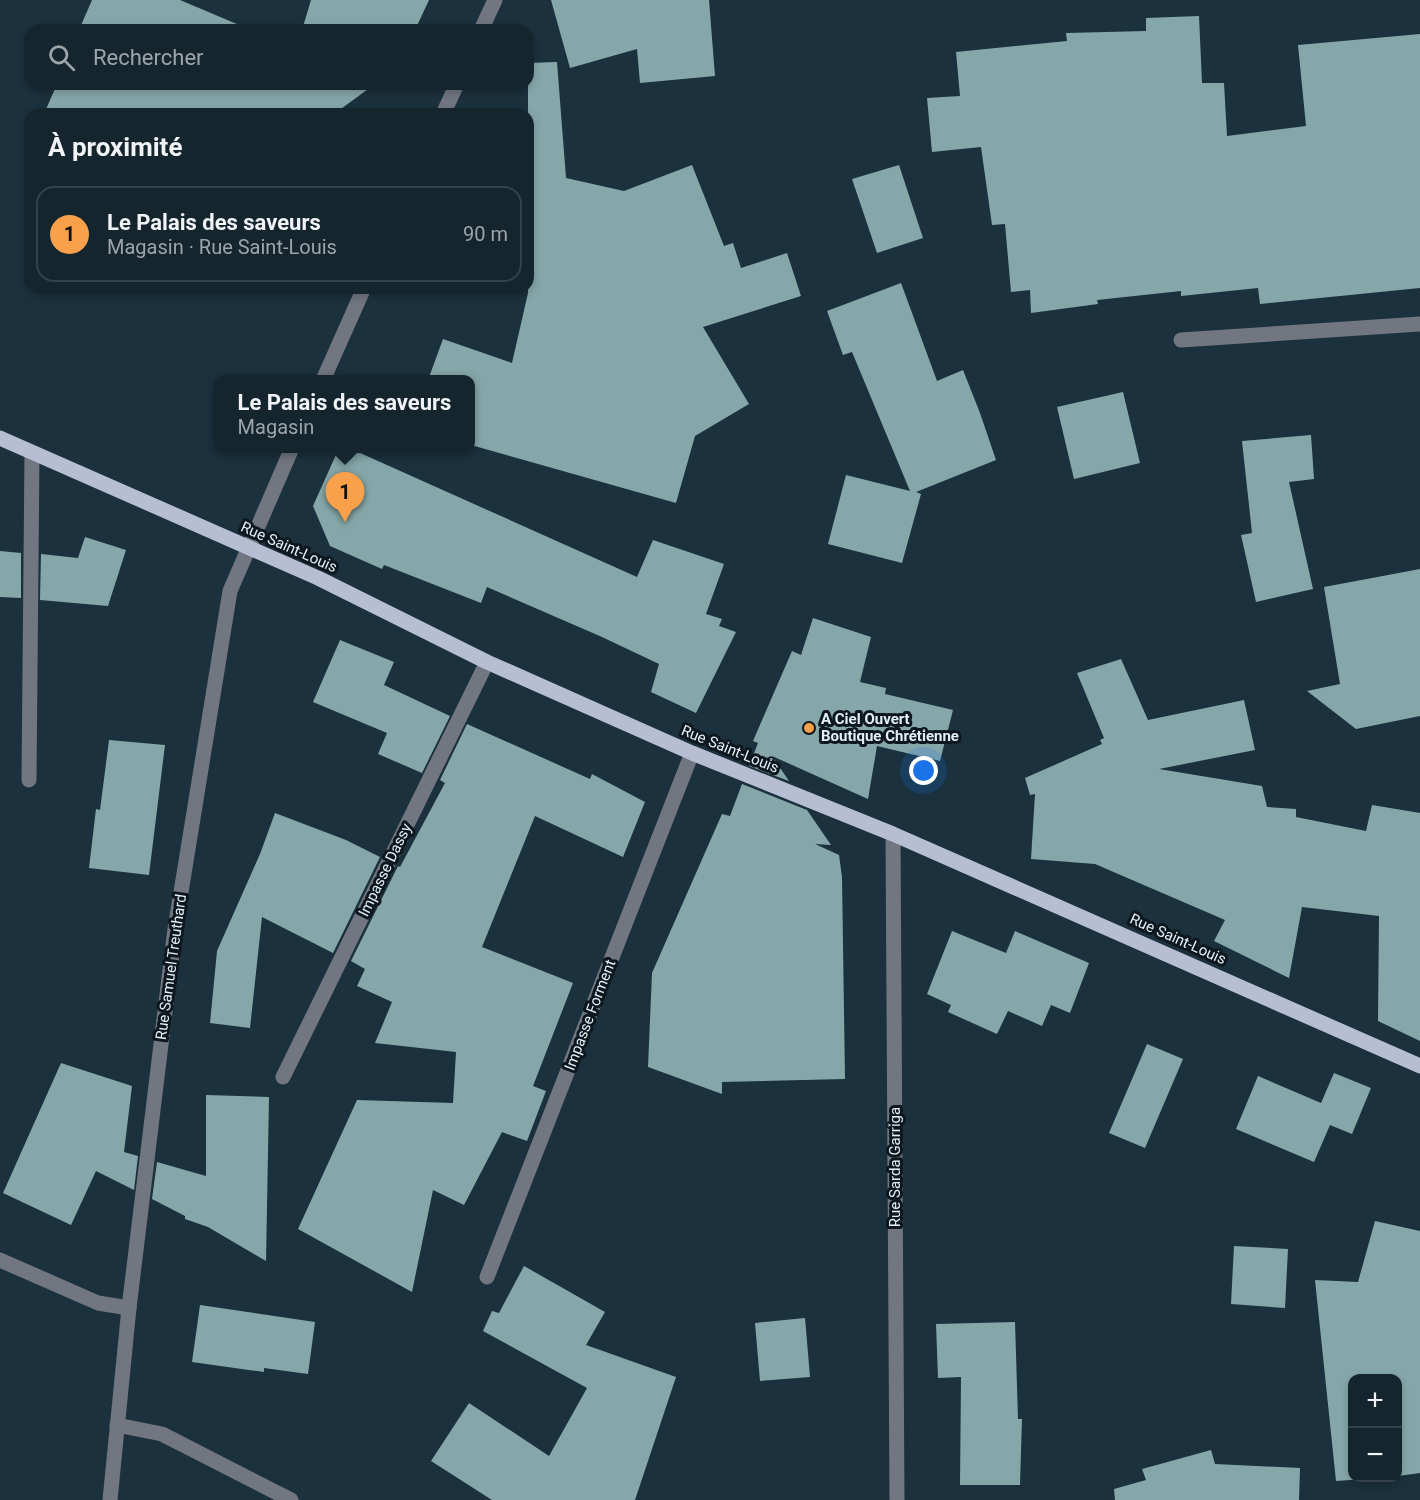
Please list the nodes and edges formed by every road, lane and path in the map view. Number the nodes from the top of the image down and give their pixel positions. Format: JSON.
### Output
{"nodes":[{"id":1,"x":495,"y":0,"type":"edge"},
{"id":2,"x":484,"y":24,"type":"edge"},
{"id":3,"x":454,"y":90,"type":"edge"},
{"id":4,"x":446,"y":108,"type":"edge"},
{"id":5,"x":361,"y":294,"type":"edge"},
{"id":6,"x":1420,"y":324,"type":"edge"},
{"id":7,"x":1181,"y":339,"type":"dead end"},
{"id":8,"x":325,"y":375,"type":"edge"},
{"id":9,"x":0,"y":438,"type":"edge"},
{"id":10,"x":32,"y":453,"type":"junction"},
{"id":11,"x":290,"y":453,"type":"edge"},
{"id":12,"x":248,"y":549,"type":"junction"},
{"id":13,"x":487,"y":662,"type":"junction"},
{"id":14,"x":692,"y":753,"type":"junction"},
{"id":15,"x":29,"y":780,"type":"dead end"},
{"id":16,"x":893,"y":834,"type":"junction"},
{"id":17,"x":1420,"y":1065,"type":"edge"},
{"id":18,"x":283,"y":1077,"type":"dead end"},
{"id":19,"x":0,"y":1260,"type":"edge"},
{"id":20,"x":487,"y":1277,"type":"dead end"},
{"id":21,"x":129,"y":1308,"type":"junction"},
{"id":22,"x":117,"y":1425,"type":"junction"},
{"id":23,"x":110,"y":1500,"type":"edge"},
{"id":24,"x":291,"y":1500,"type":"edge"},
{"id":25,"x":897,"y":1500,"type":"edge"}],
"edges":[{"from":1,"to":2,"type":"street"},
{"from":3,"to":4,"type":"street"},
{"from":5,"to":8,"type":"street"},
{"from":6,"to":7,"type":"street"},
{"from":9,"to":10,"type":"main road","name":"Rue Saint-Louis"},
{"from":10,"to":12,"type":"main road","name":"Rue Saint-Louis"},
{"from":10,"to":15,"type":"street"},
{"from":11,"to":12,"type":"street","name":"Rue Samuel Treuthard"},
{"from":12,"to":13,"type":"main road","name":"Rue Saint-Louis"},
{"from":12,"to":21,"type":"street","name":"Rue Samuel Treuthard"},
{"from":13,"to":14,"type":"main road","name":"Rue Saint-Louis"},
{"from":13,"to":18,"type":"street","name":"Impasse Dassy"},
{"from":14,"to":16,"type":"main road","name":"Rue Saint-Louis"},
{"from":14,"to":20,"type":"street","name":"Impasse Forment"},
{"from":16,"to":17,"type":"main road","name":"Rue Saint-Louis"},
{"from":16,"to":25,"type":"street","name":"Rue Sarda Garriga"},
{"from":19,"to":21,"type":"street"},
{"from":21,"to":22,"type":"street","name":"Rue Samuel Treuthard"},
{"from":22,"to":23,"type":"street","name":"Rue Samuel Treuthard"},
{"from":22,"to":24,"type":"street"}]}
